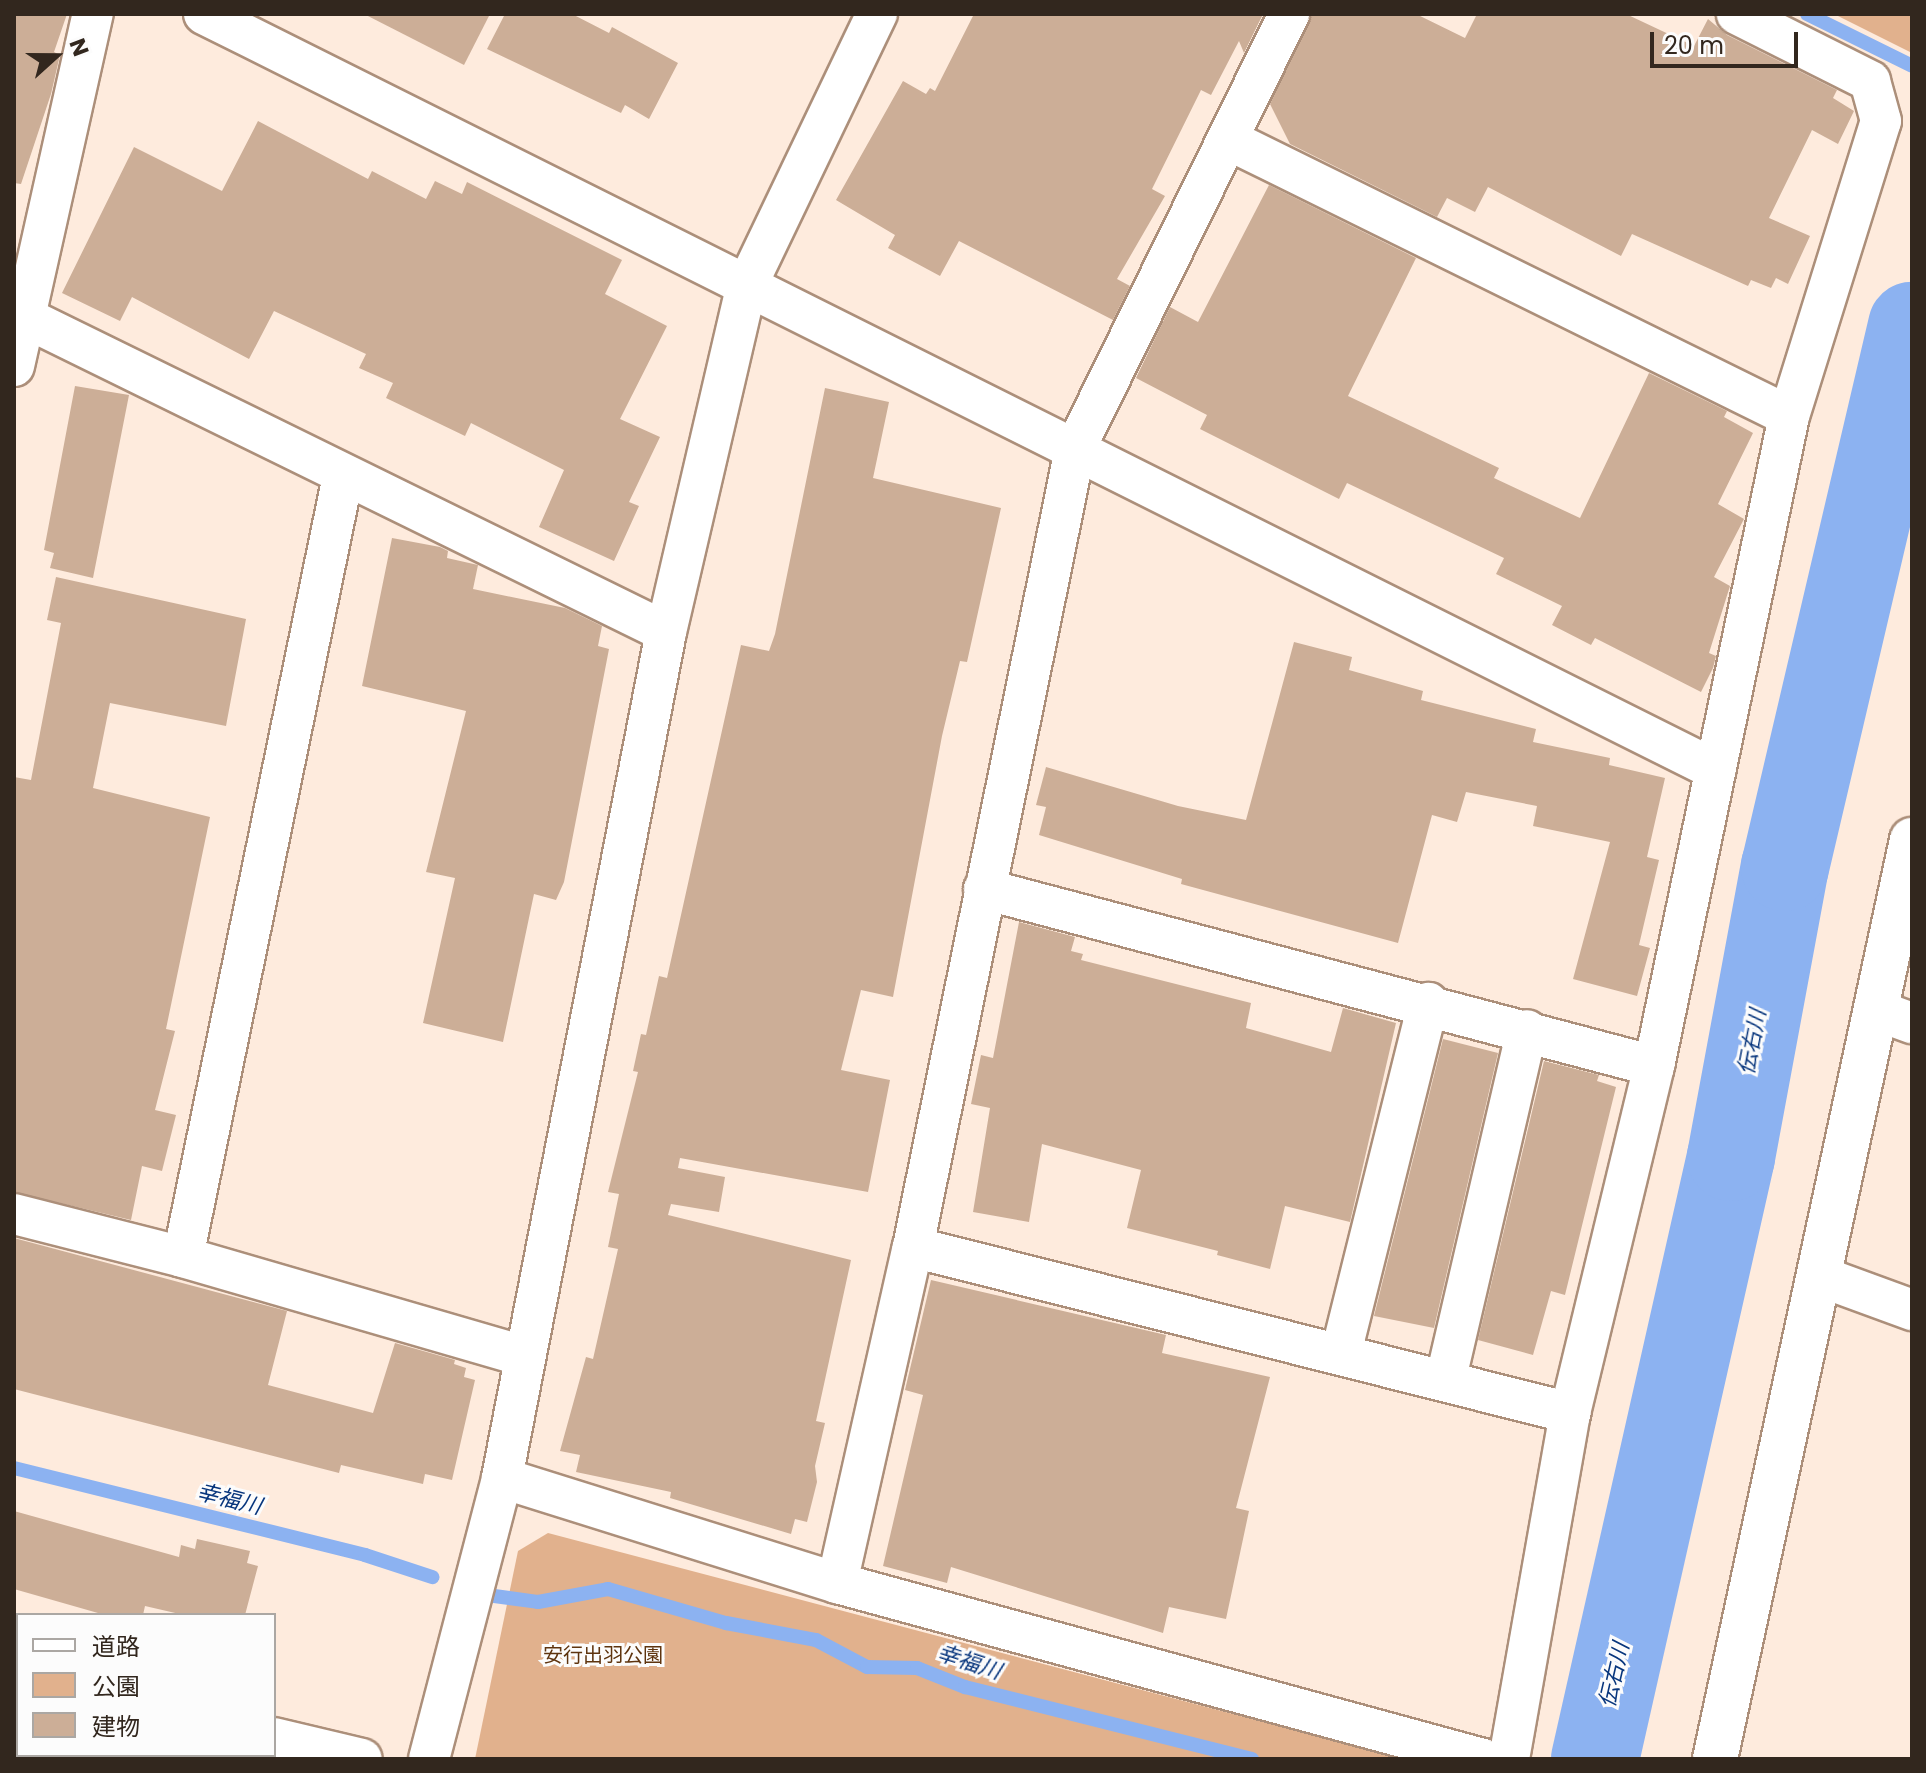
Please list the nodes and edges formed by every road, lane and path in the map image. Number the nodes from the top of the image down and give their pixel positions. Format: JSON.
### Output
{"nodes":[{"id":1,"x":93,"y":14,"type":"edge"},
{"id":2,"x":204,"y":14,"type":"edge"},
{"id":3,"x":877,"y":14,"type":"edge"},
{"id":4,"x":1289,"y":14,"type":"edge"},
{"id":5,"x":1737,"y":14,"type":"edge"},
{"id":6,"x":1229,"y":140,"type":"junction"},
{"id":7,"x":746,"y":287,"type":"junction"},
{"id":8,"x":19,"y":315,"type":"edge"},
{"id":9,"x":14,"y":366,"type":"edge"},
{"id":10,"x":1789,"y":416,"type":"junction"},
{"id":11,"x":1075,"y":449,"type":"junction"},
{"id":12,"x":343,"y":476,"type":"junction"},
{"id":13,"x":666,"y":632,"type":"junction"},
{"id":14,"x":1716,"y":770,"type":"junction"},
{"id":15,"x":1912,"y":840,"type":"edge"},
{"id":16,"x":984,"y":889,"type":"junction"},
{"id":17,"x":1428,"y":1003,"type":"junction"},
{"id":18,"x":1894,"y":1017,"type":"edge"},
{"id":19,"x":1527,"y":1030,"type":"junction"},
{"id":20,"x":1654,"y":1066,"type":"junction"},
{"id":21,"x":14,"y":1214,"type":"edge"},
{"id":22,"x":913,"y":1247,"type":"junction"},
{"id":23,"x":183,"y":1257,"type":"junction"},
{"id":24,"x":1822,"y":1277,"type":"junction"},
{"id":25,"x":1912,"y":1310,"type":"edge"},
{"id":26,"x":1341,"y":1353,"type":"junction"},
{"id":27,"x":523,"y":1356,"type":"junction"},
{"id":28,"x":1446,"y":1378,"type":"junction"},
{"id":29,"x":1570,"y":1413,"type":"junction"},
{"id":30,"x":502,"y":1478,"type":"junction"},
{"id":31,"x":837,"y":1583,"type":"junction"},
{"id":32,"x":276,"y":1746,"type":"edge"},
{"id":33,"x":362,"y":1759,"type":"edge"},
{"id":34,"x":429,"y":1759,"type":"edge"},
{"id":35,"x":1483,"y":1759,"type":"edge"},
{"id":36,"x":1509,"y":1759,"type":"edge"},
{"id":37,"x":1715,"y":1759,"type":"edge"}],
"edges":[{"from":1,"to":8,"type":"street"},
{"from":2,"to":7,"type":"street"},
{"from":3,"to":7,"type":"street"},
{"from":4,"to":6,"type":"street"},
{"from":5,"to":10,"type":"street"},
{"from":6,"to":10,"type":"street"},
{"from":6,"to":11,"type":"street"},
{"from":7,"to":11,"type":"street"},
{"from":7,"to":13,"type":"street"},
{"from":8,"to":9,"type":"street"},
{"from":8,"to":12,"type":"street"},
{"from":10,"to":14,"type":"street"},
{"from":11,"to":14,"type":"street"},
{"from":11,"to":16,"type":"street"},
{"from":12,"to":13,"type":"street"},
{"from":12,"to":23,"type":"street"},
{"from":13,"to":27,"type":"street"},
{"from":14,"to":20,"type":"street"},
{"from":15,"to":18,"type":"street"},
{"from":16,"to":17,"type":"street"},
{"from":16,"to":22,"type":"street"},
{"from":17,"to":19,"type":"street"},
{"from":17,"to":26,"type":"street"},
{"from":18,"to":24,"type":"street"},
{"from":19,"to":20,"type":"street"},
{"from":19,"to":28,"type":"street"},
{"from":20,"to":29,"type":"street"},
{"from":21,"to":23,"type":"street"},
{"from":22,"to":26,"type":"street"},
{"from":22,"to":31,"type":"street"},
{"from":23,"to":27,"type":"street"},
{"from":24,"to":25,"type":"street"},
{"from":24,"to":37,"type":"street"},
{"from":26,"to":28,"type":"street"},
{"from":27,"to":30,"type":"street"},
{"from":28,"to":29,"type":"street"},
{"from":29,"to":36,"type":"street"},
{"from":30,"to":31,"type":"street"},
{"from":30,"to":34,"type":"street"},
{"from":31,"to":35,"type":"street"},
{"from":32,"to":33,"type":"street"}]}
